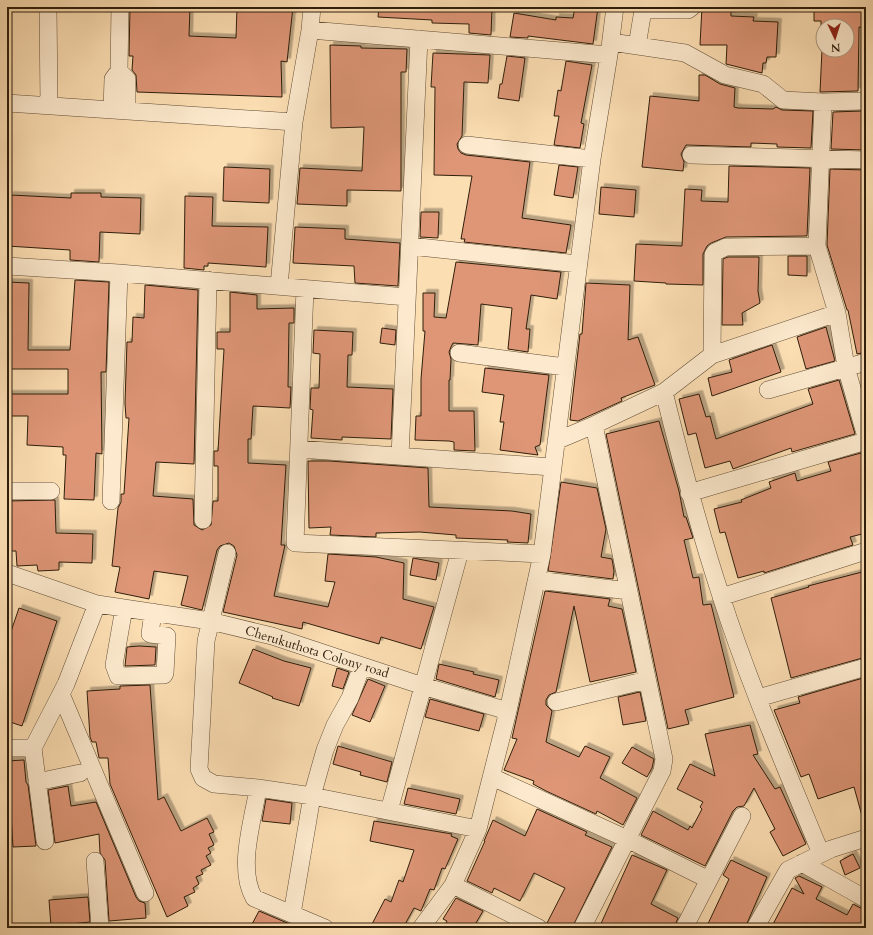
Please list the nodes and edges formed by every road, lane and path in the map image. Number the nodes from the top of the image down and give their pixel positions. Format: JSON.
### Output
{"nodes":[{"id":1,"x":48,"y":7,"type":"edge"},
{"id":2,"x":120,"y":7,"type":"edge"},
{"id":3,"x":312,"y":7,"type":"edge"},
{"id":4,"x":692,"y":7,"type":"edge"},
{"id":5,"x":615,"y":9,"type":"edge"},
{"id":6,"x":643,"y":10,"type":"junction"},
{"id":7,"x":310,"y":30,"type":"junction"},
{"id":8,"x":419,"y":39,"type":"junction"},
{"id":9,"x":637,"y":46,"type":"junction"},
{"id":10,"x":610,"y":48,"type":"junction"},
{"id":11,"x":866,"y":101,"type":"edge"},
{"id":12,"x":823,"y":102,"type":"junction"},
{"id":13,"x":7,"y":103,"type":"edge"},
{"id":14,"x":49,"y":106,"type":"junction"},
{"id":15,"x":119,"y":110,"type":"junction"},
{"id":16,"x":294,"y":122,"type":"junction"},
{"id":17,"x":467,"y":145,"type":"dead end"},
{"id":18,"x":691,"y":155,"type":"dead end"},
{"id":19,"x":822,"y":158,"type":"junction"},
{"id":20,"x":592,"y":159,"type":"junction"},
{"id":21,"x":866,"y":160,"type":"edge"},
{"id":22,"x":410,"y":246,"type":"junction"},
{"id":23,"x":817,"y":246,"type":"junction"},
{"id":24,"x":578,"y":264,"type":"junction"},
{"id":25,"x":7,"y":266,"type":"edge"},
{"id":26,"x":119,"y":273,"type":"junction"},
{"id":27,"x":208,"y":280,"type":"junction"},
{"id":28,"x":279,"y":286,"type":"junction"},
{"id":29,"x":305,"y":289,"type":"junction"},
{"id":30,"x":407,"y":297,"type":"junction"},
{"id":31,"x":837,"y":313,"type":"junction"},
{"id":32,"x":459,"y":354,"type":"dead end"},
{"id":33,"x":712,"y":355,"type":"junction"},
{"id":34,"x":866,"y":362,"type":"edge"},
{"id":35,"x":846,"y":367,"type":"junction"},
{"id":36,"x":565,"y":368,"type":"junction"},
{"id":37,"x":768,"y":390,"type":"dead end"},
{"id":38,"x":664,"y":392,"type":"junction"},
{"id":39,"x":594,"y":425,"type":"junction"},
{"id":40,"x":866,"y":437,"type":"edge"},
{"id":41,"x":556,"y":441,"type":"junction"},
{"id":42,"x":866,"y":441,"type":"edge"},
{"id":43,"x":299,"y":449,"type":"junction"},
{"id":44,"x":400,"y":456,"type":"junction"},
{"id":45,"x":552,"y":467,"type":"junction"},
{"id":46,"x":7,"y":491,"type":"edge"},
{"id":47,"x":51,"y":491,"type":"dead end"},
{"id":48,"x":689,"y":493,"type":"junction"},
{"id":49,"x":111,"y":502,"type":"dead end"},
{"id":50,"x":203,"y":520,"type":"dead end"},
{"id":51,"x":460,"y":551,"type":"junction"},
{"id":52,"x":866,"y":551,"type":"edge"},
{"id":53,"x":227,"y":553,"type":"dead end"},
{"id":54,"x":542,"y":554,"type":"junction"},
{"id":55,"x":7,"y":573,"type":"edge"},
{"id":56,"x":537,"y":580,"type":"junction"},
{"id":57,"x":629,"y":591,"type":"junction"},
{"id":58,"x":721,"y":597,"type":"junction"},
{"id":59,"x":97,"y":604,"type":"junction"},
{"id":60,"x":124,"y":608,"type":"junction"},
{"id":61,"x":153,"y":612,"type":"junction"},
{"id":62,"x":210,"y":621,"type":"junction"},
{"id":63,"x":362,"y":666,"type":"junction"},
{"id":64,"x":866,"y":667,"type":"edge"},
{"id":65,"x":647,"y":680,"type":"junction"},
{"id":66,"x":423,"y":686,"type":"junction"},
{"id":67,"x":61,"y":694,"type":"junction"},
{"id":68,"x":758,"y":698,"type":"junction"},
{"id":69,"x":556,"y":702,"type":"dead end"},
{"id":70,"x":508,"y":711,"type":"junction"},
{"id":71,"x":7,"y":748,"type":"edge"},
{"id":72,"x":33,"y":748,"type":"junction"},
{"id":73,"x":80,"y":773,"type":"dead end"},
{"id":74,"x":492,"y":777,"type":"junction"},
{"id":75,"x":37,"y":782,"type":"junction"},
{"id":76,"x":258,"y":788,"type":"junction"},
{"id":77,"x":312,"y":796,"type":"junction"},
{"id":78,"x":389,"y":811,"type":"junction"},
{"id":79,"x":742,"y":816,"type":"dead end"},
{"id":80,"x":478,"y":829,"type":"junction"},
{"id":81,"x":866,"y":838,"type":"edge"},
{"id":82,"x":627,"y":839,"type":"junction"},
{"id":83,"x":45,"y":842,"type":"dead end"},
{"id":84,"x":821,"y":854,"type":"junction"},
{"id":85,"x":95,"y":861,"type":"dead end"},
{"id":86,"x":802,"y":863,"type":"junction"},
{"id":87,"x":709,"y":880,"type":"junction"},
{"id":88,"x":453,"y":885,"type":"junction"},
{"id":89,"x":145,"y":893,"type":"dead end"},
{"id":90,"x":866,"y":899,"type":"edge"},
{"id":91,"x":292,"y":914,"type":"junction"},
{"id":92,"x":100,"y":928,"type":"edge"},
{"id":93,"x":325,"y":928,"type":"edge"},
{"id":94,"x":421,"y":928,"type":"edge"},
{"id":95,"x":539,"y":928,"type":"edge"},
{"id":96,"x":582,"y":928,"type":"edge"},
{"id":97,"x":684,"y":928,"type":"edge"},
{"id":98,"x":755,"y":928,"type":"edge"}],
"edges":[{"from":1,"to":14,"type":"street"},
{"from":2,"to":15,"type":"street"},
{"from":3,"to":7,"type":"street"},
{"from":4,"to":6,"type":"street"},
{"from":5,"to":6,"type":"street"},
{"from":5,"to":10,"type":"street"},
{"from":6,"to":9,"type":"street"},
{"from":7,"to":8,"type":"street"},
{"from":7,"to":16,"type":"street"},
{"from":8,"to":10,"type":"street"},
{"from":8,"to":22,"type":"street"},
{"from":9,"to":10,"type":"street"},
{"from":9,"to":12,"type":"street"},
{"from":10,"to":20,"type":"street"},
{"from":11,"to":12,"type":"street"},
{"from":12,"to":19,"type":"street"},
{"from":13,"to":14,"type":"street"},
{"from":14,"to":15,"type":"street"},
{"from":15,"to":16,"type":"street"},
{"from":16,"to":28,"type":"street"},
{"from":17,"to":20,"type":"street"},
{"from":18,"to":19,"type":"street"},
{"from":19,"to":21,"type":"street"},
{"from":19,"to":23,"type":"street"},
{"from":20,"to":24,"type":"street"},
{"from":22,"to":24,"type":"street"},
{"from":22,"to":30,"type":"street"},
{"from":23,"to":31,"type":"street"},
{"from":23,"to":33,"type":"street"},
{"from":24,"to":36,"type":"street"},
{"from":25,"to":26,"type":"street"},
{"from":26,"to":27,"type":"street"},
{"from":26,"to":49,"type":"street"},
{"from":27,"to":28,"type":"street"},
{"from":27,"to":50,"type":"street"},
{"from":28,"to":29,"type":"street"},
{"from":29,"to":30,"type":"street"},
{"from":29,"to":43,"type":"street"},
{"from":30,"to":44,"type":"street"},
{"from":31,"to":33,"type":"street"},
{"from":31,"to":35,"type":"street"},
{"from":32,"to":36,"type":"street"},
{"from":33,"to":38,"type":"street"},
{"from":34,"to":35,"type":"street"},
{"from":35,"to":37,"type":"street"},
{"from":35,"to":40,"type":"street"},
{"from":36,"to":41,"type":"street"},
{"from":38,"to":39,"type":"street"},
{"from":38,"to":48,"type":"street"},
{"from":39,"to":41,"type":"street"},
{"from":39,"to":57,"type":"street"},
{"from":41,"to":45,"type":"street"},
{"from":42,"to":48,"type":"street"},
{"from":43,"to":44,"type":"street"},
{"from":43,"to":51,"type":"street"},
{"from":44,"to":45,"type":"street"},
{"from":45,"to":54,"type":"street"},
{"from":46,"to":47,"type":"street"},
{"from":48,"to":58,"type":"street"},
{"from":51,"to":54,"type":"street"},
{"from":51,"to":66,"type":"street"},
{"from":52,"to":58,"type":"street"},
{"from":53,"to":62,"type":"street"},
{"from":54,"to":56,"type":"street"},
{"from":55,"to":59,"type":"street","name":"Cherukuthota Colony road"},
{"from":56,"to":57,"type":"street"},
{"from":56,"to":70,"type":"street"},
{"from":57,"to":65,"type":"street"},
{"from":58,"to":68,"type":"street"},
{"from":59,"to":60,"type":"street","name":"Cherukuthota Colony road"},
{"from":59,"to":67,"type":"street"},
{"from":60,"to":61,"type":"street","name":"Cherukuthota Colony road"},
{"from":60,"to":61,"type":"street"},
{"from":61,"to":62,"type":"street","name":"Cherukuthota Colony road"},
{"from":62,"to":63,"type":"street","name":"Cherukuthota Colony road"},
{"from":62,"to":76,"type":"street"},
{"from":63,"to":66,"type":"street","name":"Cherukuthota Colony road"},
{"from":63,"to":77,"type":"street"},
{"from":64,"to":68,"type":"street"},
{"from":65,"to":69,"type":"street"},
{"from":65,"to":82,"type":"street"},
{"from":66,"to":70,"type":"street","name":"Cherukuthota Colony road"},
{"from":66,"to":78,"type":"street"},
{"from":67,"to":72,"type":"street"},
{"from":67,"to":89,"type":"street"},
{"from":68,"to":84,"type":"street"},
{"from":70,"to":74,"type":"street"},
{"from":71,"to":72,"type":"street"},
{"from":72,"to":75,"type":"street"},
{"from":73,"to":75,"type":"street"},
{"from":74,"to":80,"type":"street"},
{"from":74,"to":82,"type":"street"},
{"from":75,"to":83,"type":"street"},
{"from":76,"to":77,"type":"street"},
{"from":76,"to":91,"type":"street"},
{"from":77,"to":78,"type":"street"},
{"from":77,"to":91,"type":"street"},
{"from":78,"to":80,"type":"street"},
{"from":79,"to":87,"type":"street"},
{"from":80,"to":88,"type":"street"},
{"from":81,"to":84,"type":"street"},
{"from":82,"to":87,"type":"street"},
{"from":82,"to":96,"type":"street"},
{"from":84,"to":86,"type":"street"},
{"from":85,"to":92,"type":"street"},
{"from":86,"to":90,"type":"street"},
{"from":86,"to":98,"type":"street"},
{"from":87,"to":97,"type":"street"},
{"from":88,"to":94,"type":"street"},
{"from":88,"to":95,"type":"street"},
{"from":91,"to":93,"type":"street"}]}
